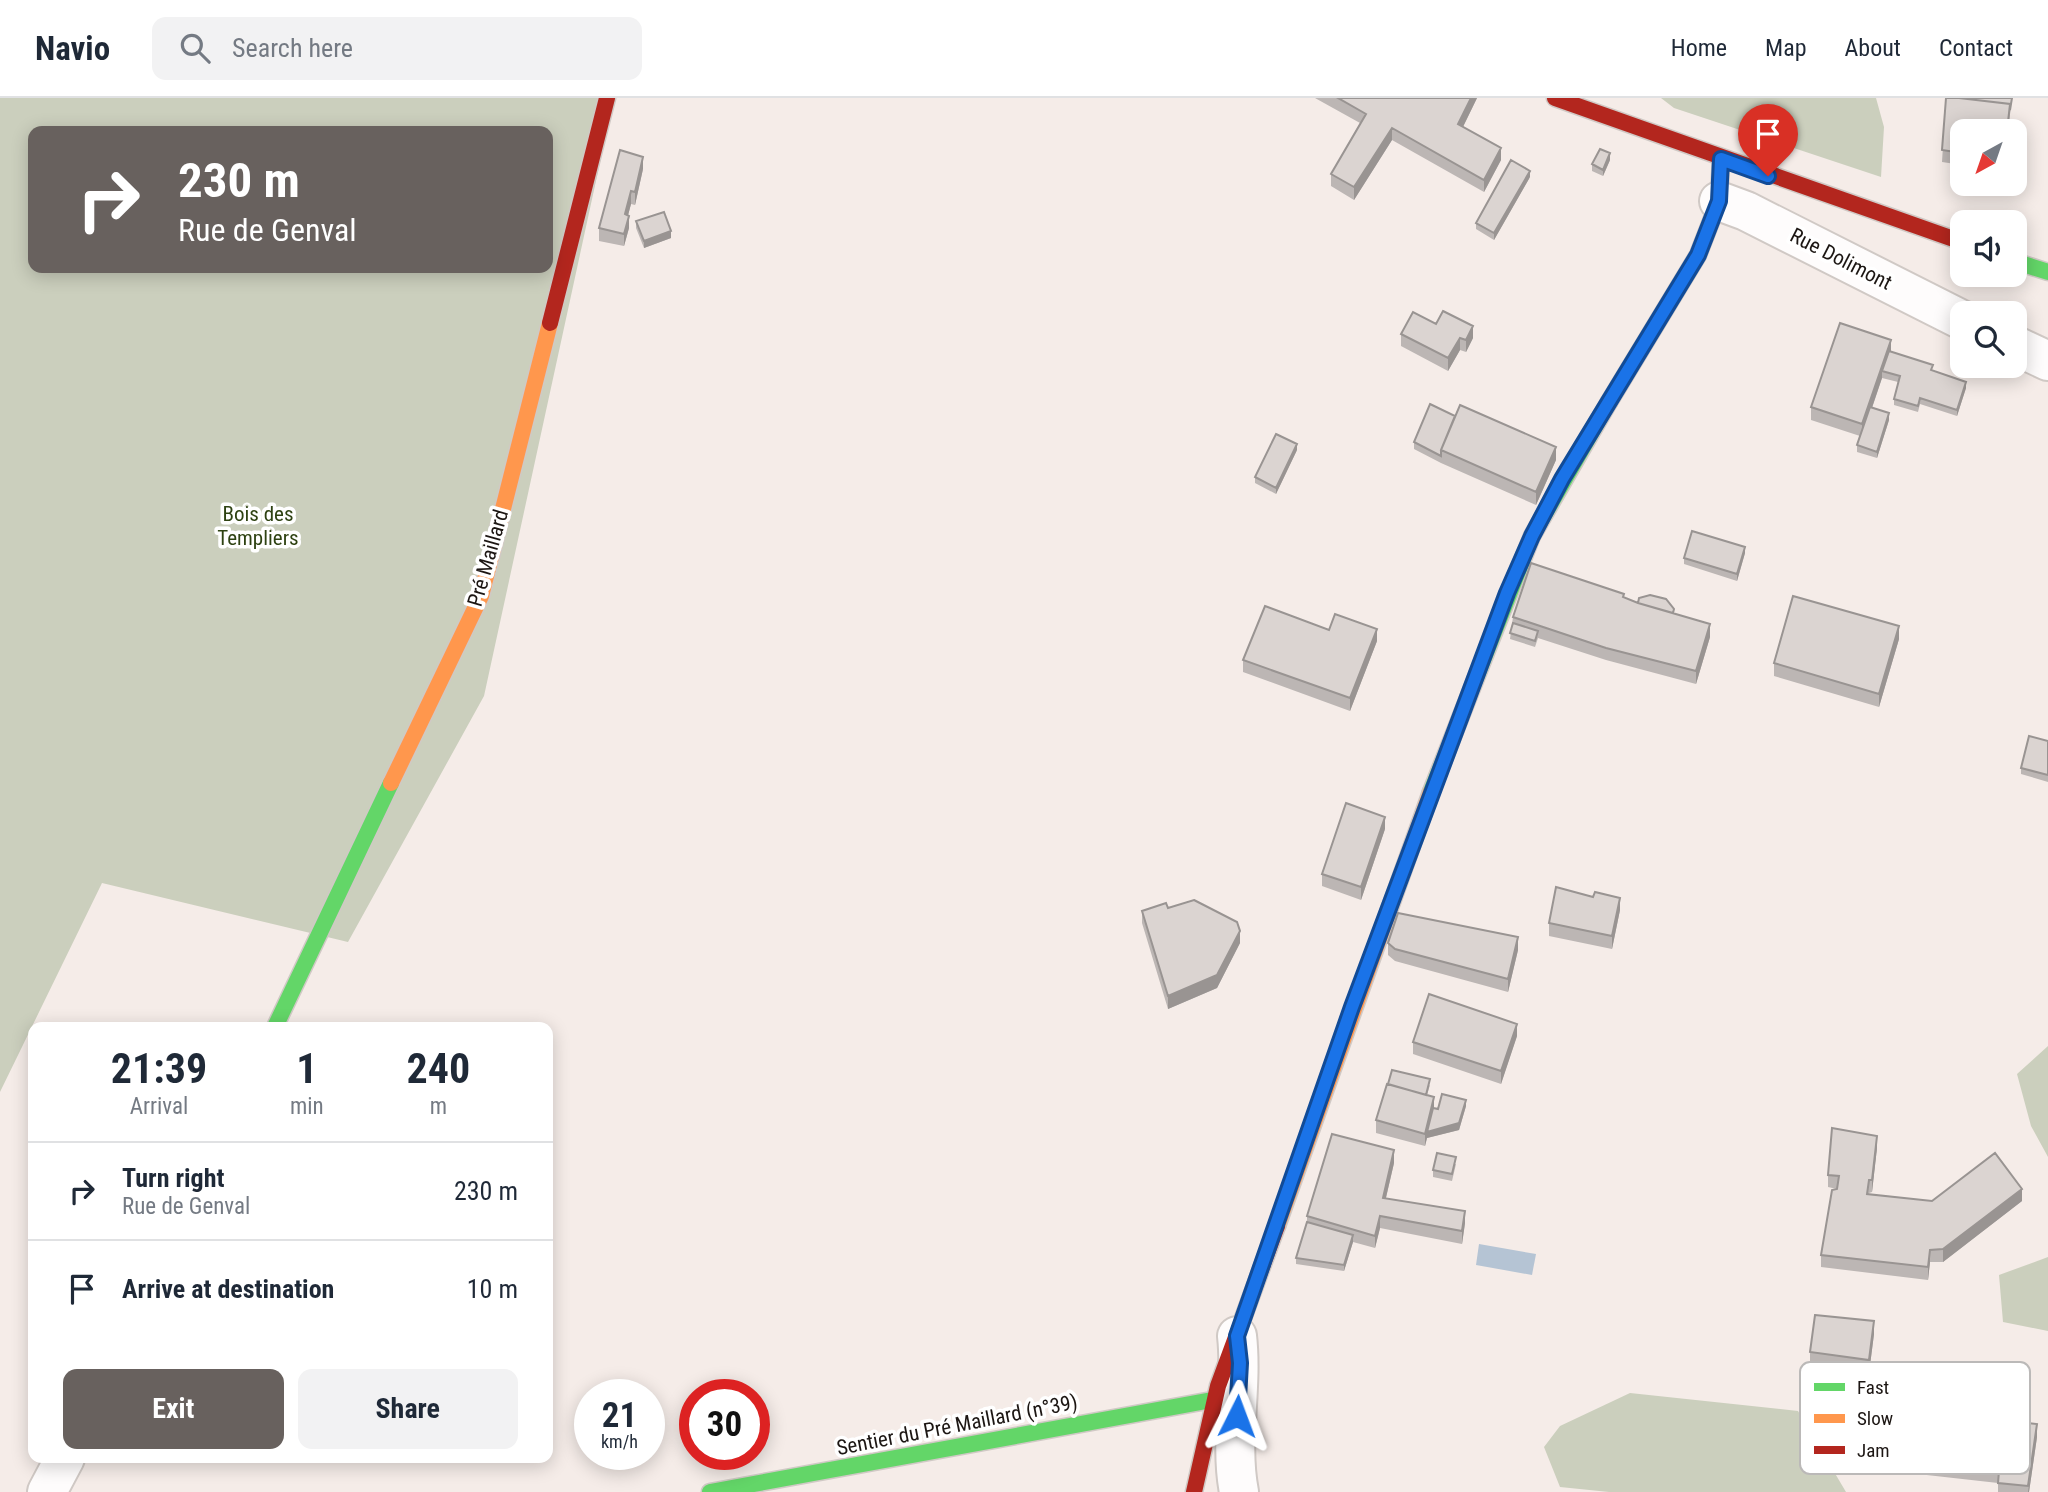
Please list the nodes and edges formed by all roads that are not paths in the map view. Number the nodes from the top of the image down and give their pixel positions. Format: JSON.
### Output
{"nodes":[{"id":1,"x":607,"y":98,"type":"edge"},
{"id":2,"x":1555,"y":98,"type":"edge"},
{"id":3,"x":1721,"y":159,"type":"junction"},
{"id":4,"x":1719,"y":201,"type":"junction"},
{"id":5,"x":1950,"y":238,"type":"edge"},
{"id":6,"x":2027,"y":265,"type":"edge"},
{"id":7,"x":2048,"y":272,"type":"edge"},
{"id":8,"x":1950,"y":314,"type":"edge"},
{"id":9,"x":2027,"y":351,"type":"edge"},
{"id":10,"x":2048,"y":361,"type":"edge"},
{"id":11,"x":277,"y":1022,"type":"edge"},
{"id":12,"x":1237,"y":1336,"type":"junction"},
{"id":13,"x":1212,"y":1400,"type":"junction"},
{"id":14,"x":62,"y":1463,"type":"edge"},
{"id":15,"x":47,"y":1492,"type":"edge"},
{"id":16,"x":710,"y":1492,"type":"edge"},
{"id":17,"x":1194,"y":1492,"type":"edge"},
{"id":18,"x":1238,"y":1492,"type":"edge"}],
"edges":[{"from":1,"to":11,"type":"street","name":"Pré Maillard"},
{"from":2,"to":3,"type":"street"},
{"from":3,"to":4,"type":"street"},
{"from":3,"to":5,"type":"street"},
{"from":4,"to":8,"type":"street","name":"Rue Dolimont"},
{"from":4,"to":12,"type":"street"},
{"from":6,"to":7,"type":"street"},
{"from":9,"to":10,"type":"street"},
{"from":12,"to":13,"type":"street"},
{"from":12,"to":18,"type":"street"},
{"from":13,"to":16,"type":"street","name":"Sentier du Pré Maillard (n°39)"},
{"from":13,"to":17,"type":"street"},
{"from":14,"to":15,"type":"street"}]}
